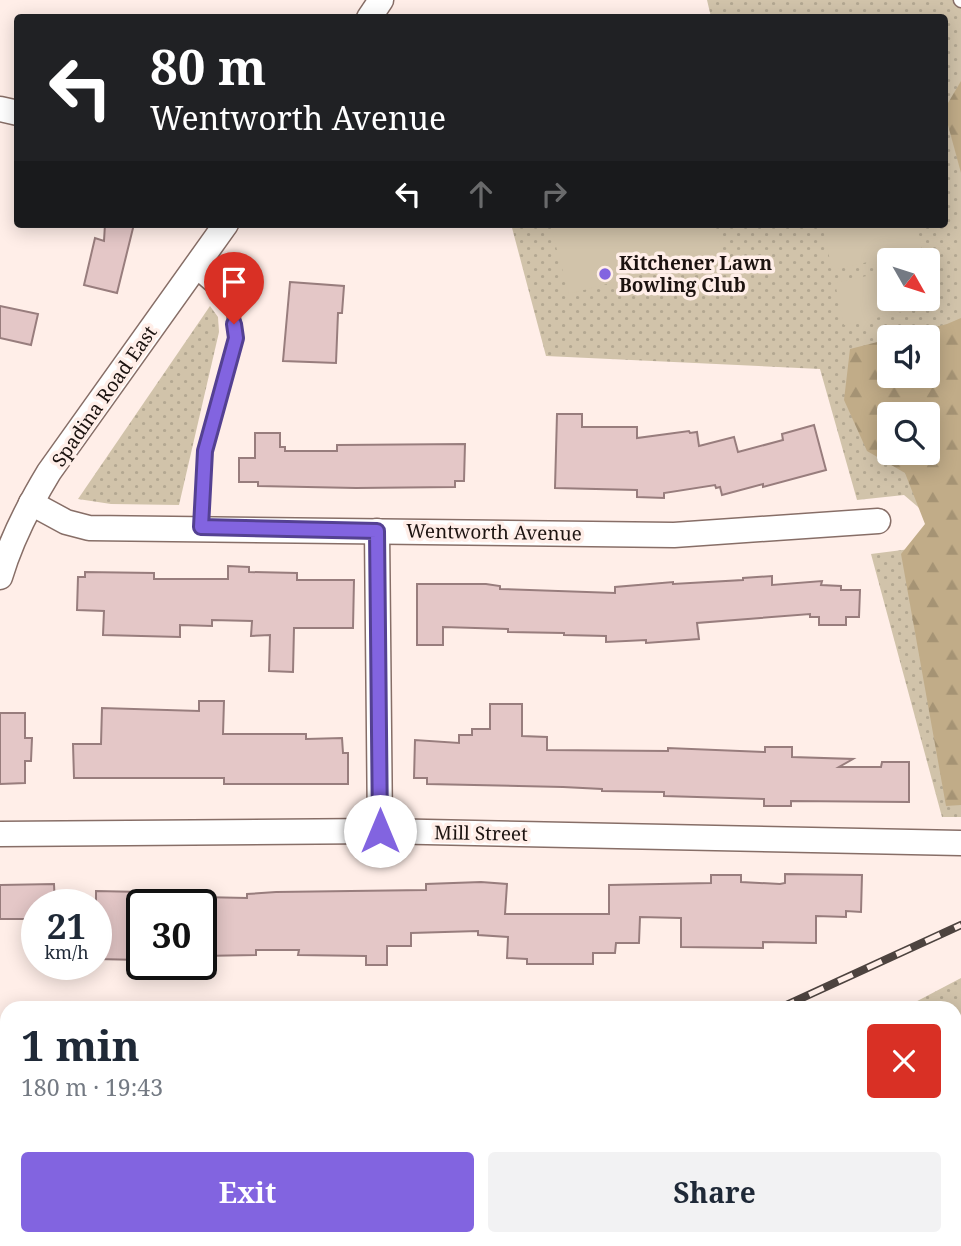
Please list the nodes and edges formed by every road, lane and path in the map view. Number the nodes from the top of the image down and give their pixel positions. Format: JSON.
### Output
{"nodes":[{"id":1,"x":223,"y":228,"type":"edge"},
{"id":2,"x":193,"y":270,"type":"junction"},
{"id":3,"x":31,"y":503,"type":"junction"},
{"id":4,"x":878,"y":522,"type":"dead end"},
{"id":5,"x":201,"y":527,"type":"junction"},
{"id":6,"x":377,"y":531,"type":"junction"},
{"id":7,"x":0,"y":577,"type":"edge"},
{"id":8,"x":380,"y":831,"type":"junction"},
{"id":9,"x":0,"y":834,"type":"edge"},
{"id":10,"x":961,"y":843,"type":"edge"}],
"edges":[{"from":1,"to":2,"type":"street","name":"Spadina Road East"},
{"from":2,"to":3,"type":"street","name":"Spadina Road East"},
{"from":2,"to":5,"type":"lane"},
{"from":3,"to":5,"type":"street","name":"Wentworth Avenue"},
{"from":3,"to":7,"type":"street","name":"Spadina Road East"},
{"from":4,"to":6,"type":"street","name":"Wentworth Avenue"},
{"from":5,"to":6,"type":"street","name":"Wentworth Avenue"},
{"from":6,"to":8,"type":"street"},
{"from":8,"to":9,"type":"street","name":"Mill Street"},
{"from":8,"to":10,"type":"street","name":"Mill Street"}]}
